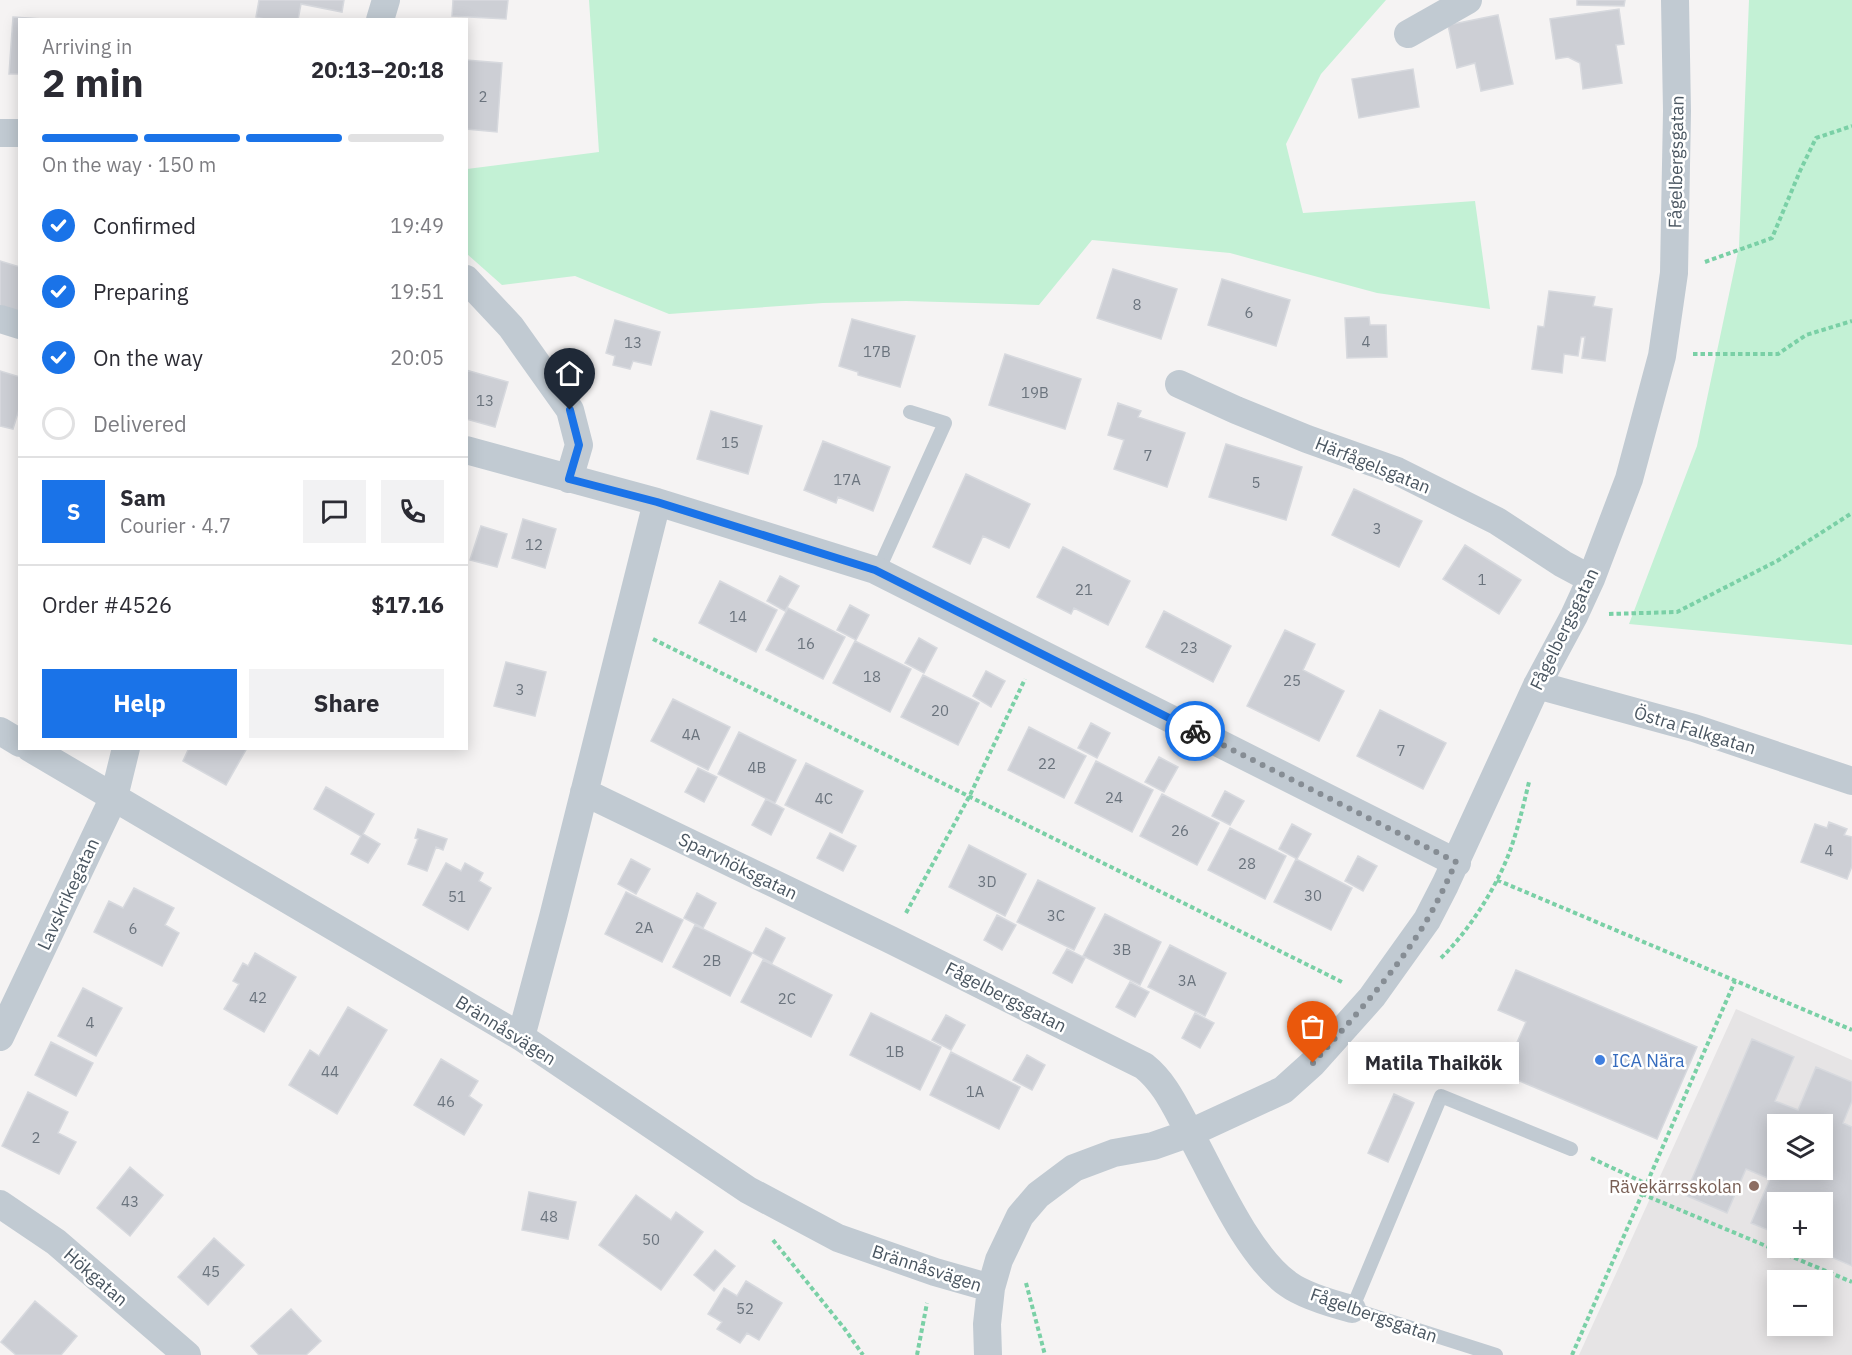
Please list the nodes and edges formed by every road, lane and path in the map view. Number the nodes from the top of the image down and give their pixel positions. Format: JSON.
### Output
{"nodes":[{"id":1,"x":386,"y":0,"type":"edge"},
{"id":2,"x":1468,"y":0,"type":"edge"},
{"id":3,"x":1675,"y":0,"type":"edge"},
{"id":4,"x":381,"y":18,"type":"edge"},
{"id":5,"x":1408,"y":33,"type":"dead end"},
{"id":6,"x":1852,"y":126,"type":"edge"},
{"id":7,"x":0,"y":133,"type":"edge"},
{"id":8,"x":18,"y":133,"type":"edge"},
{"id":9,"x":1674,"y":273,"type":"junction"},
{"id":10,"x":468,"y":281,"type":"edge"},
{"id":11,"x":0,"y":319,"type":"edge"},
{"id":12,"x":1852,"y":321,"type":"edge"},
{"id":13,"x":18,"y":324,"type":"edge"},
{"id":14,"x":1691,"y":354,"type":"dead end"},
{"id":15,"x":1179,"y":384,"type":"dead end"},
{"id":16,"x":910,"y":412,"type":"dead end"},
{"id":17,"x":468,"y":451,"type":"edge"},
{"id":18,"x":569,"y":479,"type":"junction"},
{"id":19,"x":657,"y":502,"type":"junction"},
{"id":20,"x":1852,"y":513,"type":"edge"},
{"id":21,"x":878,"y":571,"type":"junction"},
{"id":22,"x":1591,"y":579,"type":"junction"},
{"id":23,"x":1574,"y":616,"type":"junction"},
{"id":24,"x":626,"y":625,"type":"junction"},
{"id":25,"x":1038,"y":652,"type":"junction"},
{"id":26,"x":1537,"y":685,"type":"junction"},
{"id":27,"x":0,"y":731,"type":"edge"},
{"id":28,"x":18,"y":742,"type":"edge"},
{"id":29,"x":33,"y":750,"type":"edge"},
{"id":30,"x":126,"y":750,"type":"edge"},
{"id":31,"x":1532,"y":771,"type":"dead end"},
{"id":32,"x":1852,"y":781,"type":"edge"},
{"id":33,"x":584,"y":792,"type":"junction"},
{"id":34,"x":970,"y":795,"type":"junction"},
{"id":35,"x":114,"y":797,"type":"junction"},
{"id":36,"x":1456,"y":862,"type":"junction"},
{"id":37,"x":1497,"y":880,"type":"junction"},
{"id":38,"x":891,"y":940,"type":"junction"},
{"id":39,"x":1435,"y":963,"type":"dead end"},
{"id":40,"x":1736,"y":981,"type":"junction"},
{"id":41,"x":1372,"y":997,"type":"junction"},
{"id":42,"x":1852,"y":1030,"type":"edge"},
{"id":43,"x":0,"y":1037,"type":"edge"},
{"id":44,"x":521,"y":1037,"type":"junction"},
{"id":45,"x":1190,"y":1134,"type":"junction"},
{"id":46,"x":1571,"y":1149,"type":"joint"},
{"id":47,"x":1647,"y":1184,"type":"junction"},
{"id":48,"x":1642,"y":1194,"type":"junction"},
{"id":49,"x":0,"y":1204,"type":"edge"},
{"id":50,"x":767,"y":1232,"type":"dead end"},
{"id":51,"x":934,"y":1272,"type":"junction"},
{"id":52,"x":1025,"y":1277,"type":"dead end"},
{"id":53,"x":1852,"y":1282,"type":"edge"},
{"id":54,"x":991,"y":1288,"type":"junction"},
{"id":55,"x":1352,"y":1309,"type":"junction"},
{"id":56,"x":187,"y":1355,"type":"edge"},
{"id":57,"x":863,"y":1355,"type":"edge"},
{"id":58,"x":917,"y":1355,"type":"edge"},
{"id":59,"x":988,"y":1355,"type":"edge"},
{"id":60,"x":1045,"y":1355,"type":"edge"},
{"id":61,"x":1496,"y":1355,"type":"edge"},
{"id":62,"x":1572,"y":1355,"type":"edge"}],
"edges":[{"from":1,"to":4,"type":"street"},
{"from":2,"to":5,"type":"street"},
{"from":3,"to":9,"type":"street","name":"Fågelbergsgatan"},
{"from":6,"to":9,"type":"path"},
{"from":7,"to":8,"type":"street"},
{"from":9,"to":22,"type":"street","name":"Fågelbergsgatan"},
{"from":10,"to":18,"type":"street"},
{"from":11,"to":13,"type":"street"},
{"from":12,"to":14,"type":"path"},
{"from":15,"to":22,"type":"street","name":"Härfågelsgatan"},
{"from":16,"to":21,"type":"lane"},
{"from":17,"to":18,"type":"street"},
{"from":18,"to":19,"type":"street"},
{"from":19,"to":21,"type":"street"},
{"from":19,"to":24,"type":"street"},
{"from":20,"to":23,"type":"path"},
{"from":21,"to":25,"type":"street"},
{"from":22,"to":23,"type":"street","name":"Fågelbergsgatan"},
{"from":23,"to":26,"type":"street","name":"Fågelbergsgatan"},
{"from":24,"to":33,"type":"street"},
{"from":24,"to":34,"type":"path"},
{"from":25,"to":34,"type":"path"},
{"from":25,"to":36,"type":"street"},
{"from":26,"to":32,"type":"street","name":"Östra Falkgatan"},
{"from":26,"to":36,"type":"street","name":"Fågelbergsgatan"},
{"from":27,"to":28,"type":"street"},
{"from":29,"to":35,"type":"street","name":"Brännåsvägen"},
{"from":30,"to":35,"type":"street","name":"Lavskrikegatan"},
{"from":31,"to":37,"type":"path"},
{"from":33,"to":38,"type":"street","name":"Sparvhöksgatan"},
{"from":33,"to":44,"type":"street"},
{"from":34,"to":38,"type":"path"},
{"from":34,"to":41,"type":"path"},
{"from":35,"to":43,"type":"street","name":"Lavskrikegatan"},
{"from":35,"to":44,"type":"street","name":"Brännåsvägen"},
{"from":36,"to":41,"type":"street","name":"Fågelbergsgatan"},
{"from":37,"to":39,"type":"path"},
{"from":37,"to":40,"type":"path"},
{"from":38,"to":45,"type":"street","name":"Fågelbergsgatan"},
{"from":40,"to":42,"type":"path"},
{"from":40,"to":47,"type":"path"},
{"from":41,"to":45,"type":"street","name":"Fågelbergsgatan"},
{"from":44,"to":51,"type":"street","name":"Brännåsvägen"},
{"from":45,"to":54,"type":"street","name":"Fågelbergsgatan"},
{"from":45,"to":55,"type":"street","name":"Fågelbergsgatan"},
{"from":46,"to":47,"type":"path"},
{"from":46,"to":55,"type":"lane"},
{"from":47,"to":48,"type":"path"},
{"from":48,"to":53,"type":"path"},
{"from":48,"to":62,"type":"path"},
{"from":49,"to":56,"type":"street","name":"Hökgatan"},
{"from":50,"to":57,"type":"path"},
{"from":51,"to":54,"type":"street","name":"Brännåsvägen"},
{"from":51,"to":58,"type":"path"},
{"from":52,"to":60,"type":"path"},
{"from":54,"to":59,"type":"street","name":"Fågelbergsgatan"},
{"from":55,"to":61,"type":"lane","name":"Fågelbergsgatan"}]}
